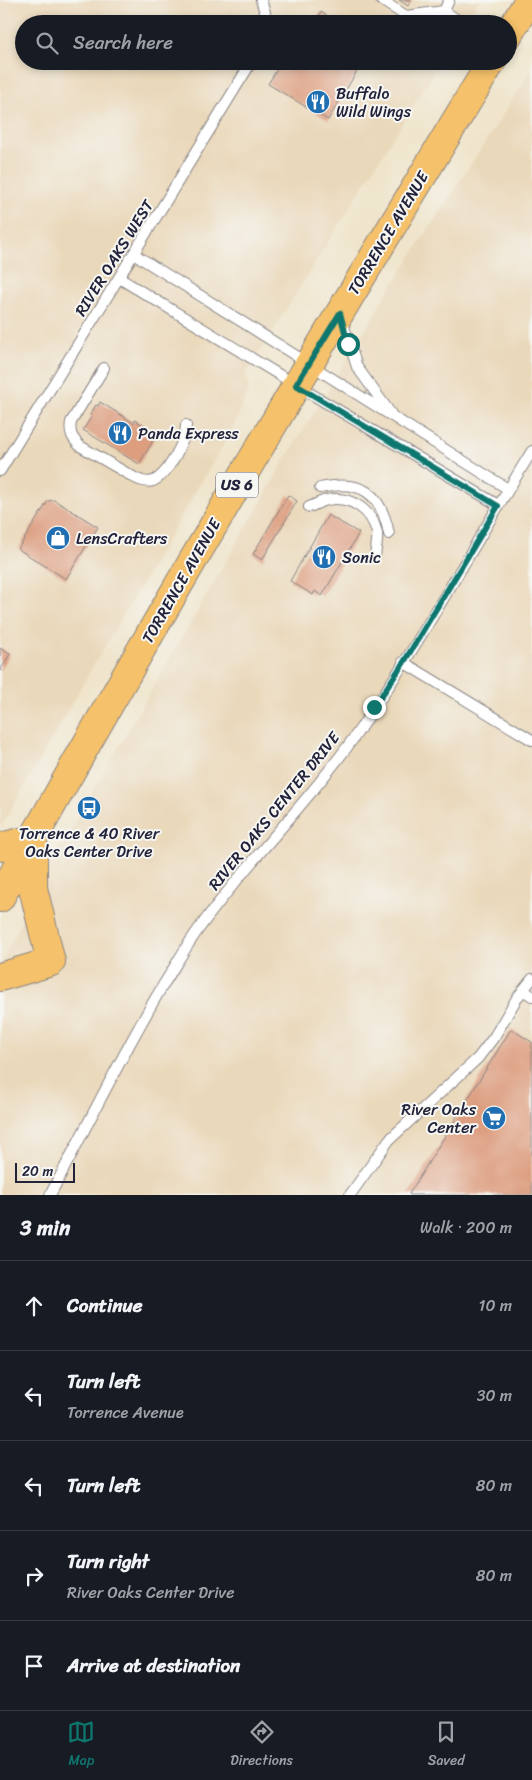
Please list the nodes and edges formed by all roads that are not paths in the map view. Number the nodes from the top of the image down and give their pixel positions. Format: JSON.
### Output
{"nodes":[{"id":1,"x":261,"y":0,"type":"edge"},
{"id":2,"x":381,"y":0,"type":"edge"},
{"id":3,"x":449,"y":0,"type":"edge"},
{"id":4,"x":529,"y":0,"type":"edge"},
{"id":5,"x":444,"y":11,"type":"junction"},
{"id":6,"x":265,"y":15,"type":"edge"},
{"id":7,"x":404,"y":15,"type":"edge"},
{"id":8,"x":414,"y":15,"type":"edge"},
{"id":9,"x":450,"y":15,"type":"edge"},
{"id":10,"x":517,"y":20,"type":"edge"},
{"id":11,"x":246,"y":70,"type":"edge"},
{"id":12,"x":487,"y":70,"type":"edge"},
{"id":13,"x":134,"y":254,"type":"junction"},
{"id":14,"x":119,"y":278,"type":"junction"},
{"id":15,"x":340,"y":313,"type":"junction"},
{"id":16,"x":104,"y":368,"type":"dead end"},
{"id":17,"x":302,"y":375,"type":"junction"},
{"id":18,"x":394,"y":419,"type":"junction"},
{"id":19,"x":186,"y":425,"type":"dead end"},
{"id":20,"x":532,"y":451,"type":"edge"},
{"id":21,"x":0,"y":471,"type":"edge"},
{"id":22,"x":320,"y":488,"type":"dead end"},
{"id":23,"x":508,"y":490,"type":"junction"},
{"id":24,"x":498,"y":506,"type":"junction"},
{"id":25,"x":309,"y":507,"type":"dead end"},
{"id":26,"x":389,"y":534,"type":"dead end"},
{"id":27,"x":375,"y":556,"type":"dead end"},
{"id":28,"x":404,"y":662,"type":"junction"},
{"id":29,"x":532,"y":740,"type":"edge"},
{"id":30,"x":33,"y":838,"type":"junction"},
{"id":31,"x":0,"y":847,"type":"edge"},
{"id":32,"x":0,"y":898,"type":"edge"},
{"id":33,"x":0,"y":977,"type":"edge"},
{"id":34,"x":532,"y":978,"type":"edge"},
{"id":35,"x":528,"y":993,"type":"edge"},
{"id":36,"x":50,"y":1195,"type":"edge"},
{"id":37,"x":350,"y":1195,"type":"edge"}],
"edges":[{"from":1,"to":6,"type":"lane"},
{"from":2,"to":7,"type":"lane"},
{"from":3,"to":5,"type":"lane"},
{"from":4,"to":10,"type":"main road"},
{"from":5,"to":8,"type":"lane"},
{"from":5,"to":9,"type":"lane"},
{"from":11,"to":13,"type":"lane","name":"RIVER OAKS WEST"},
{"from":12,"to":15,"type":"main road","name":"TORRENCE AVENUE","number":"US 6"},
{"from":13,"to":14,"type":"lane","name":"RIVER OAKS WEST"},
{"from":13,"to":17,"type":"lane"},
{"from":14,"to":17,"type":"lane"},
{"from":14,"to":21,"type":"lane","name":"RIVER OAKS WEST"},
{"from":15,"to":17,"type":"main road","name":"TORRENCE AVENUE","number":"US 6"},
{"from":15,"to":18,"type":"lane"},
{"from":16,"to":19,"type":"lane"},
{"from":17,"to":18,"type":"lane"},
{"from":17,"to":24,"type":"lane"},
{"from":17,"to":30,"type":"main road","name":"TORRENCE AVENUE","number":"US 6"},
{"from":18,"to":23,"type":"lane"},
{"from":20,"to":23,"type":"lane","name":"RIVER OAKS CENTER DRIVE"},
{"from":22,"to":26,"type":"lane"},
{"from":23,"to":24,"type":"lane","name":"RIVER OAKS CENTER DRIVE"},
{"from":24,"to":28,"type":"lane","name":"RIVER OAKS CENTER DRIVE"},
{"from":25,"to":27,"type":"lane"},
{"from":28,"to":29,"type":"lane"},
{"from":28,"to":36,"type":"lane","name":"RIVER OAKS CENTER DRIVE"},
{"from":30,"to":31,"type":"main road"},
{"from":30,"to":32,"type":"main road","name":"TORRENCE AVENUE","number":"US 6"},
{"from":30,"to":33,"type":"main road"},
{"from":34,"to":35,"type":"lane"},
{"from":35,"to":37,"type":"lane"}]}
